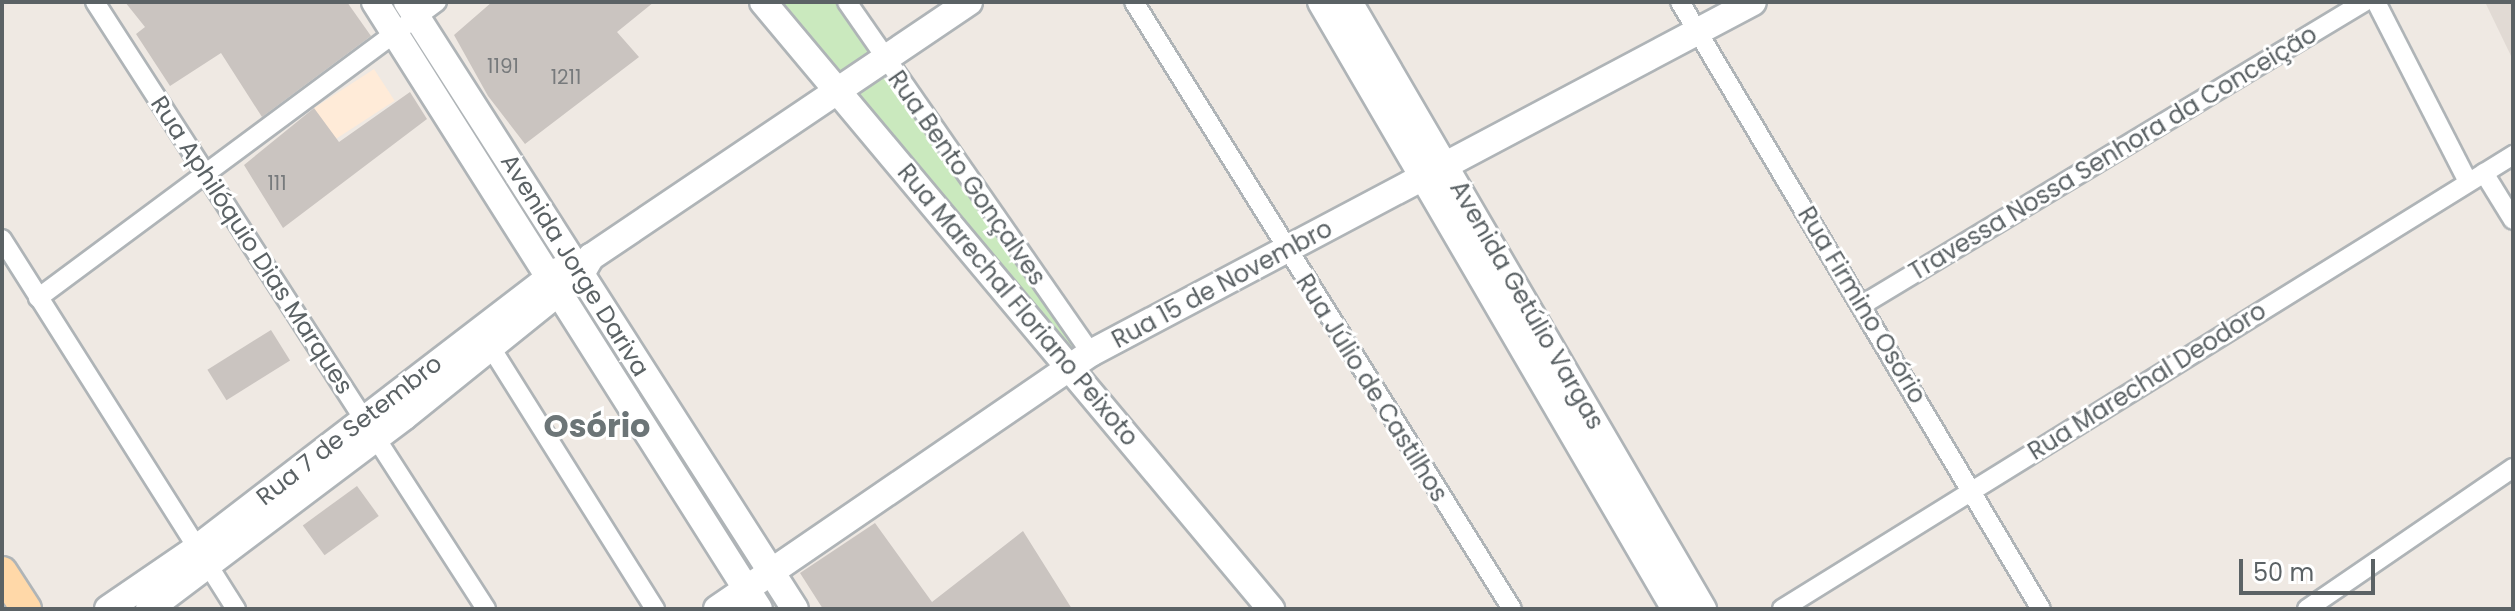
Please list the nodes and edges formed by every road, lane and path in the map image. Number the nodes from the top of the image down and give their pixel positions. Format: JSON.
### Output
{"nodes":[{"id":1,"x":95,"y":2,"type":"edge"},
{"id":2,"x":375,"y":2,"type":"edge"},
{"id":3,"x":763,"y":2,"type":"edge"},
{"id":4,"x":847,"y":2,"type":"edge"},
{"id":5,"x":969,"y":2,"type":"edge"},
{"id":6,"x":1134,"y":2,"type":"edge"},
{"id":7,"x":1321,"y":2,"type":"edge"},
{"id":8,"x":1349,"y":2,"type":"edge"},
{"id":9,"x":1680,"y":2,"type":"edge"},
{"id":10,"x":1753,"y":2,"type":"edge"},
{"id":11,"x":2364,"y":2,"type":"edge"},
{"id":12,"x":2376,"y":2,"type":"edge"},
{"id":13,"x":414,"y":13,"type":"edge"},
{"id":14,"x":1698,"y":32,"type":"junction"},
{"id":15,"x":883,"y":60,"type":"junction"},
{"id":16,"x":836,"y":89,"type":"junction"},
{"id":17,"x":2513,"y":155,"type":"edge"},
{"id":18,"x":1434,"y":170,"type":"junction"},
{"id":19,"x":206,"y":175,"type":"junction"},
{"id":20,"x":2476,"y":178,"type":"junction"},
{"id":21,"x":2513,"y":220,"type":"edge"},
{"id":22,"x":2,"y":239,"type":"edge"},
{"id":23,"x":1286,"y":251,"type":"junction"},
{"id":24,"x":582,"y":264,"type":"junction"},
{"id":25,"x":551,"y":287,"type":"junction"},
{"id":26,"x":38,"y":298,"type":"junction"},
{"id":27,"x":1862,"y":305,"type":"junction"},
{"id":28,"x":485,"y":338,"type":"junction"},
{"id":29,"x":1081,"y":360,"type":"junction"},
{"id":30,"x":371,"y":428,"type":"junction"},
{"id":31,"x":2513,"y":468,"type":"edge"},
{"id":32,"x":1972,"y":490,"type":"junction"},
{"id":33,"x":203,"y":556,"type":"junction"},
{"id":34,"x":2,"y":572,"type":"edge"},
{"id":35,"x":773,"y":573,"type":"junction"},
{"id":36,"x":1670,"y":576,"type":"junction"},
{"id":37,"x":753,"y":600,"type":"edge"},
{"id":38,"x":26,"y":609,"type":"edge"},
{"id":39,"x":108,"y":609,"type":"edge"},
{"id":40,"x":149,"y":609,"type":"edge"},
{"id":41,"x":236,"y":609,"type":"edge"},
{"id":42,"x":486,"y":609,"type":"edge"},
{"id":43,"x":655,"y":609,"type":"edge"},
{"id":44,"x":717,"y":609,"type":"edge"},
{"id":45,"x":795,"y":609,"type":"edge"},
{"id":46,"x":1271,"y":609,"type":"edge"},
{"id":47,"x":1512,"y":609,"type":"edge"},
{"id":48,"x":1675,"y":609,"type":"edge"},
{"id":49,"x":1703,"y":609,"type":"edge"},
{"id":50,"x":1782,"y":609,"type":"edge"},
{"id":51,"x":2041,"y":609,"type":"edge"},
{"id":52,"x":2307,"y":609,"type":"edge"}],
"edges":[{"from":1,"to":19,"type":"street","name":"Rua Aphilóquio Dias Marques"},
{"from":2,"to":13,"type":"street","name":"Avenida Jorge Dariva"},
{"from":3,"to":16,"type":"street","name":"Rua Marechal Floriano Peixoto"},
{"from":4,"to":15,"type":"street","name":"Rua Bento Gonçalves"},
{"from":5,"to":15,"type":"street","name":"Rua 7 de Setembro"},
{"from":6,"to":23,"type":"street","name":"Rua Júlio de Castilhos"},
{"from":7,"to":18,"type":"street","name":"Avenida Getúlio Vargas"},
{"from":8,"to":18,"type":"street","name":"Avenida Getúlio Vargas"},
{"from":9,"to":14,"type":"street","name":"Rua Firmino Osório"},
{"from":10,"to":14,"type":"street","name":"Rua 15 de Novembro"},
{"from":11,"to":27,"type":"street","name":"Travessa Nossa Senhora da Conceição"},
{"from":12,"to":20,"type":"street"},
{"from":13,"to":19,"type":"street"},
{"from":13,"to":24,"type":"street","name":"Avenida Jorge Dariva"},
{"from":13,"to":25,"type":"street","name":"Avenida Jorge Dariva"},
{"from":14,"to":18,"type":"street","name":"Rua 15 de Novembro"},
{"from":14,"to":27,"type":"street","name":"Rua Firmino Osório"},
{"from":15,"to":16,"type":"street","name":"Rua 7 de Setembro"},
{"from":15,"to":29,"type":"street","name":"Rua Bento Gonçalves"},
{"from":16,"to":24,"type":"street","name":"Rua 7 de Setembro"},
{"from":16,"to":29,"type":"street","name":"Rua Marechal Floriano Peixoto"},
{"from":17,"to":20,"type":"street","name":"Rua Marechal Deodoro"},
{"from":18,"to":23,"type":"street","name":"Rua 15 de Novembro"},
{"from":18,"to":36,"type":"street","name":"Avenida Getúlio Vargas"},
{"from":19,"to":26,"type":"street"},
{"from":19,"to":30,"type":"street","name":"Rua Aphilóquio Dias Marques"},
{"from":20,"to":21,"type":"street"},
{"from":20,"to":32,"type":"street","name":"Rua Marechal Deodoro"},
{"from":22,"to":26,"type":"street"},
{"from":23,"to":29,"type":"street","name":"Rua 15 de Novembro"},
{"from":23,"to":47,"type":"street","name":"Rua Júlio de Castilhos"},
{"from":24,"to":25,"type":"street","name":"Rua 7 de Setembro"},
{"from":24,"to":35,"type":"street","name":"Avenida Jorge Dariva"},
{"from":25,"to":28,"type":"street","name":"Rua 7 de Setembro"},
{"from":25,"to":37,"type":"street","name":"Avenida Jorge Dariva"},
{"from":26,"to":33,"type":"street"},
{"from":27,"to":32,"type":"street","name":"Rua Firmino Osório"},
{"from":28,"to":30,"type":"street","name":"Rua 7 de Setembro"},
{"from":28,"to":43,"type":"street"},
{"from":29,"to":35,"type":"street","name":"Rua 15 de Novembro"},
{"from":29,"to":46,"type":"street","name":"Rua Marechal Floriano Peixoto"},
{"from":30,"to":33,"type":"street","name":"Rua 7 de Setembro"},
{"from":30,"to":42,"type":"street","name":"Rua Aphilóquio Dias Marques"},
{"from":31,"to":52,"type":"street"},
{"from":32,"to":50,"type":"street","name":"Rua Marechal Deodoro"},
{"from":32,"to":51,"type":"street","name":"Rua Firmino Osório"},
{"from":33,"to":39,"type":"street","name":"Rua 7 de Setembro"},
{"from":33,"to":40,"type":"street","name":"Rua 7 de Setembro"},
{"from":33,"to":41,"type":"street"},
{"from":34,"to":38,"type":"main road"},
{"from":35,"to":37,"type":"street","name":"Rua 15 de Novembro"},
{"from":35,"to":45,"type":"street","name":"Avenida Jorge Dariva"},
{"from":36,"to":48,"type":"street","name":"Avenida Getúlio Vargas"},
{"from":36,"to":49,"type":"street","name":"Avenida Getúlio Vargas"},
{"from":37,"to":44,"type":"street","name":"Rua 15 de Novembro"}]}
